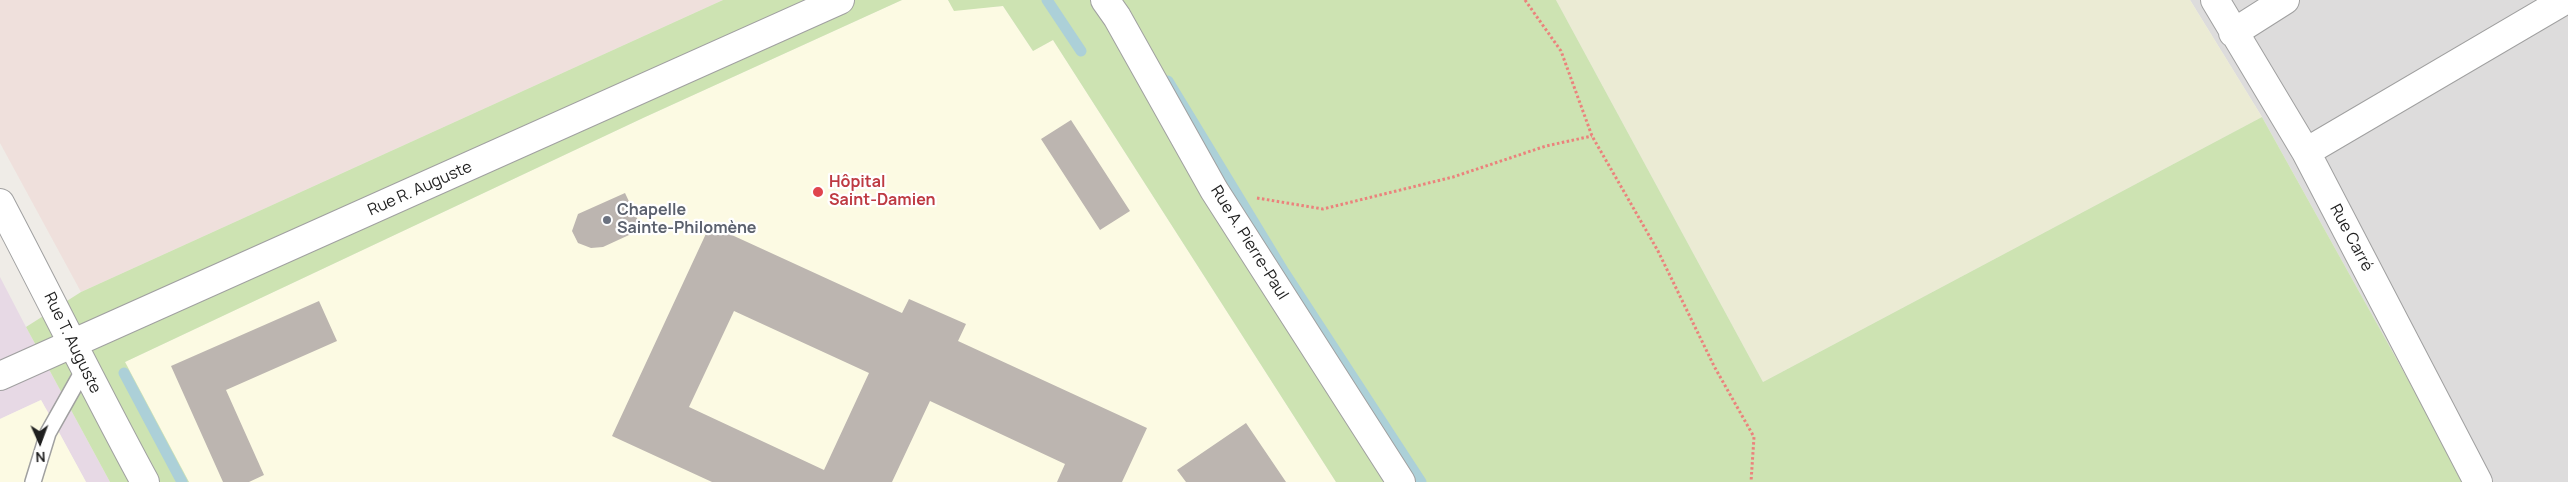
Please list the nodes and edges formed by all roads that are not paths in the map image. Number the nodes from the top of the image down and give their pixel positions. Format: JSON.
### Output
{"nodes":[{"id":1,"x":840,"y":0,"type":"edge"},
{"id":2,"x":1105,"y":0,"type":"edge"},
{"id":3,"x":2215,"y":0,"type":"edge"},
{"id":4,"x":2285,"y":0,"type":"edge"},
{"id":5,"x":2565,"y":0,"type":"edge"},
{"id":6,"x":2234,"y":33,"type":"junction"},
{"id":7,"x":2306,"y":152,"type":"junction"},
{"id":8,"x":0,"y":203,"type":"edge"},
{"id":9,"x":74,"y":344,"type":"junction"},
{"id":10,"x":84,"y":369,"type":"junction"},
{"id":11,"x":0,"y":376,"type":"edge"},
{"id":12,"x":33,"y":482,"type":"edge"},
{"id":13,"x":145,"y":482,"type":"edge"},
{"id":14,"x":1401,"y":482,"type":"edge"},
{"id":15,"x":2478,"y":482,"type":"edge"}],
"edges":[{"from":1,"to":9,"type":"street","name":"Rue R. Auguste"},
{"from":2,"to":14,"type":"street","name":"Rue A. Pierre-Paul"},
{"from":3,"to":6,"type":"street","name":"Rue Carré"},
{"from":4,"to":6,"type":"street"},
{"from":5,"to":7,"type":"street"},
{"from":6,"to":7,"type":"street","name":"Rue Carré"},
{"from":7,"to":15,"type":"street","name":"Rue Carré"},
{"from":8,"to":9,"type":"street","name":"Rue T. Auguste"},
{"from":9,"to":10,"type":"street","name":"Rue T. Auguste"},
{"from":9,"to":11,"type":"street","name":"Rue R. Auguste"},
{"from":10,"to":12,"type":"lane"},
{"from":10,"to":13,"type":"street","name":"Rue T. Auguste"}]}
